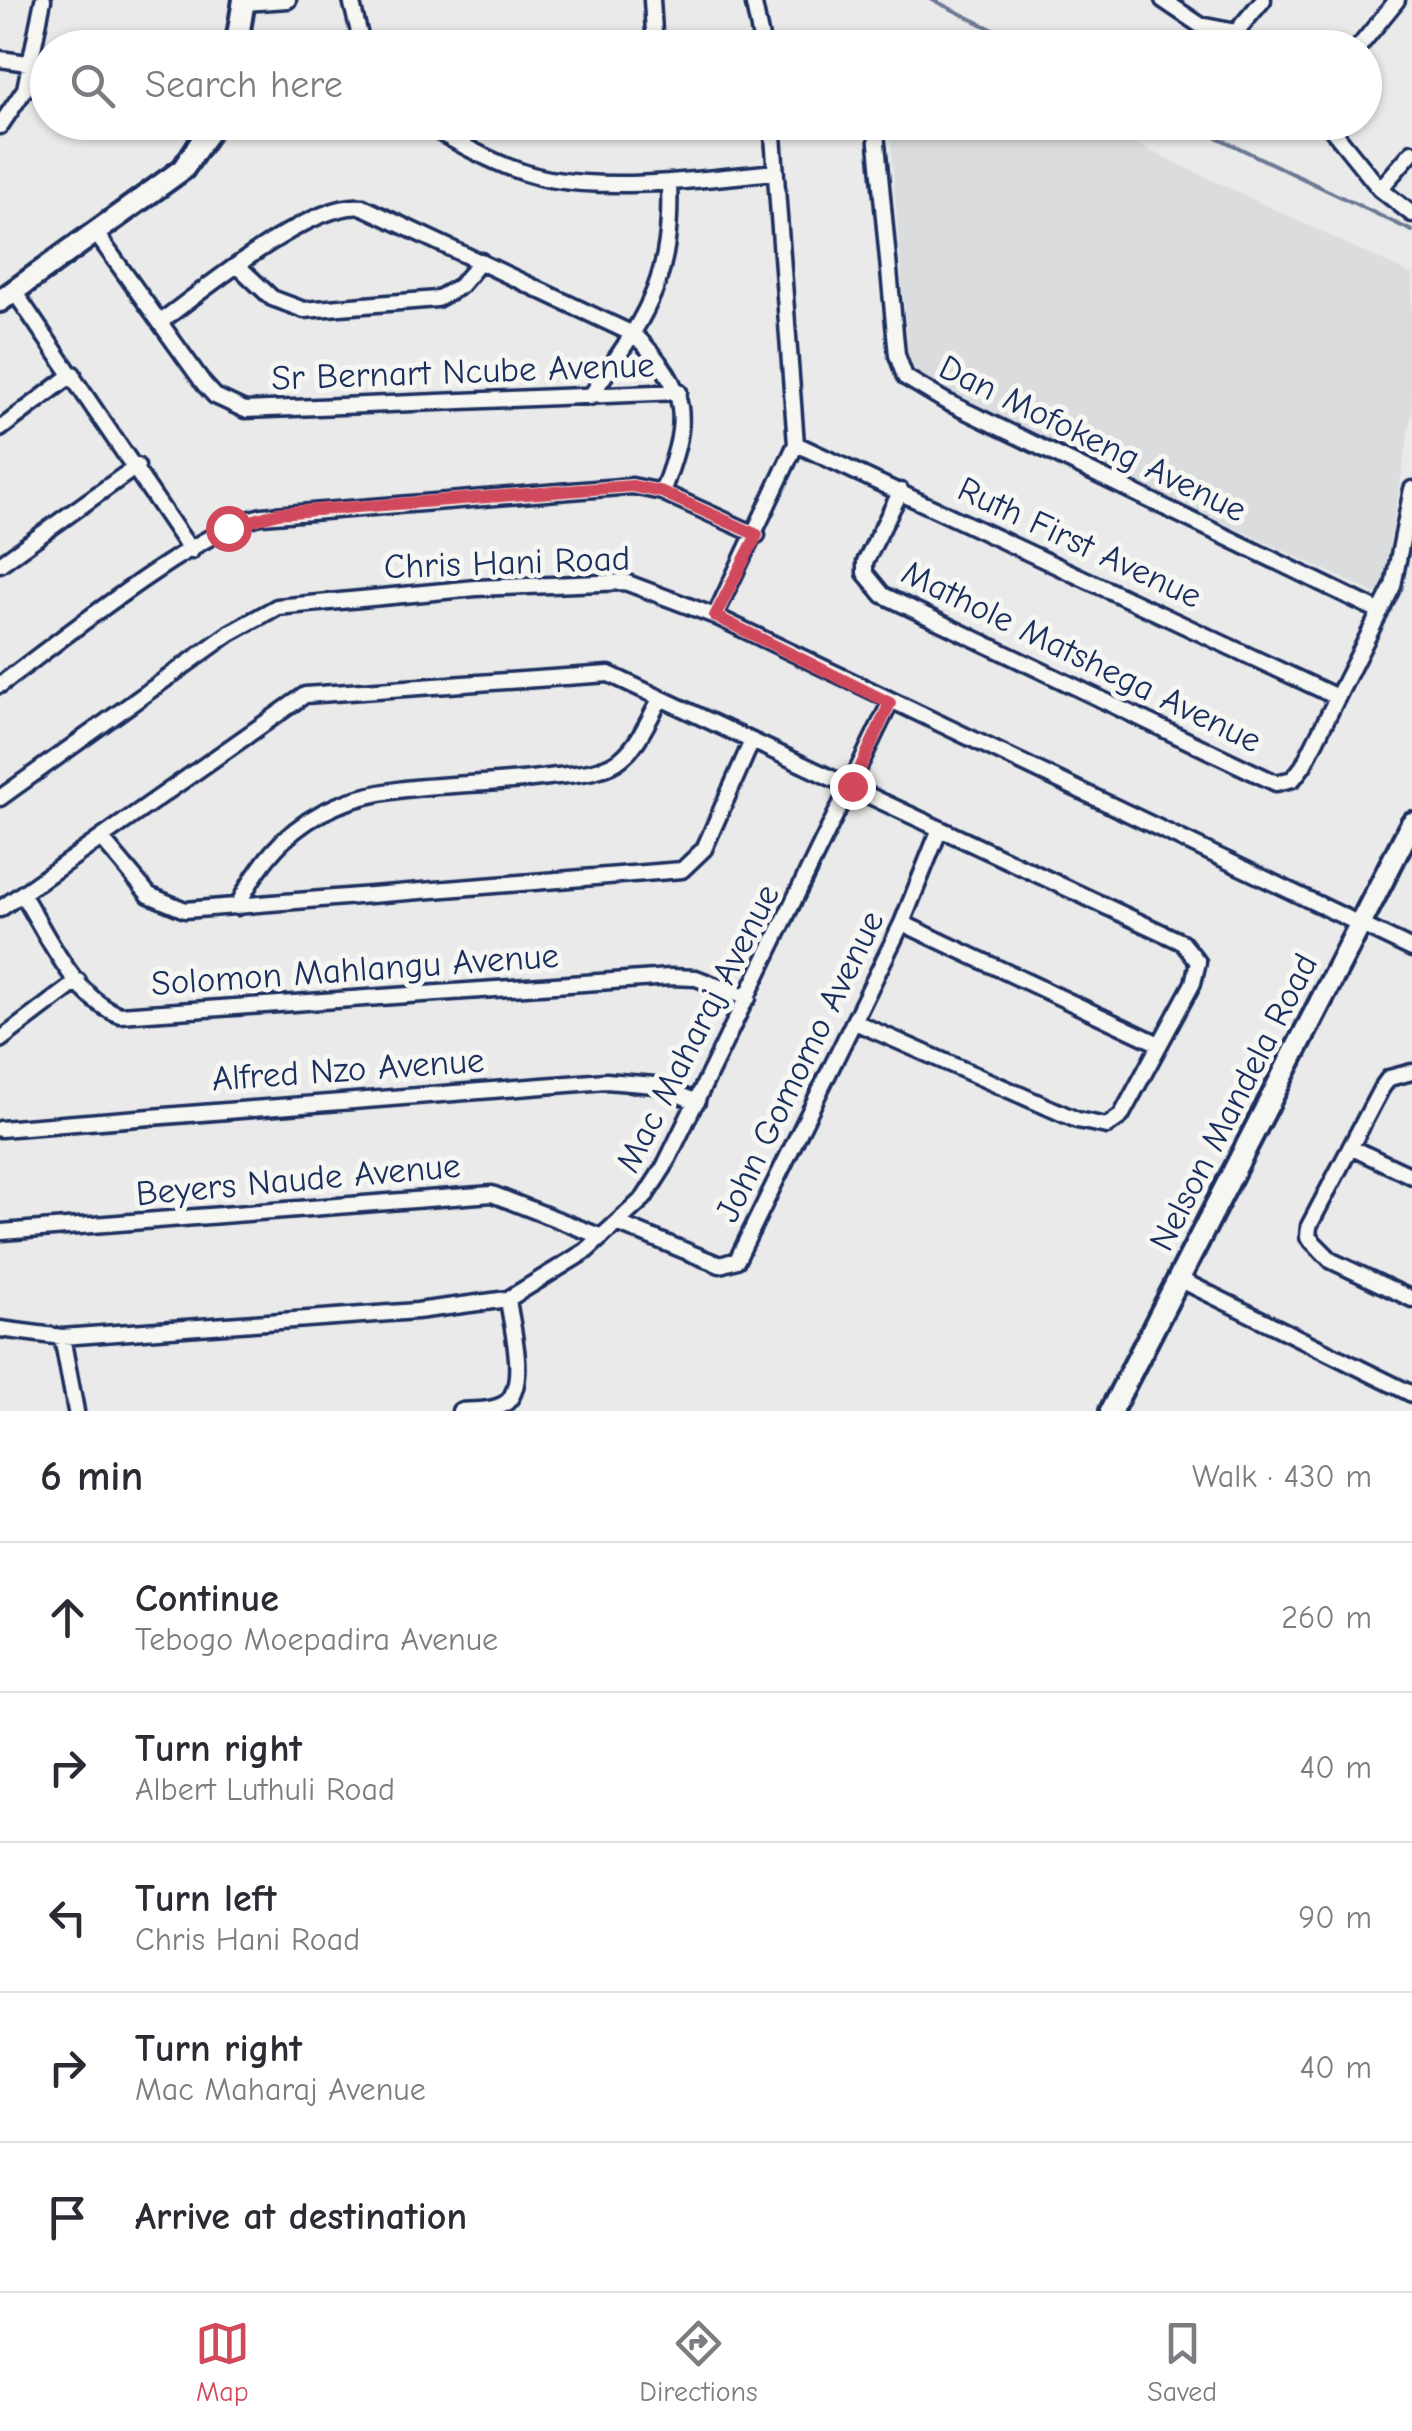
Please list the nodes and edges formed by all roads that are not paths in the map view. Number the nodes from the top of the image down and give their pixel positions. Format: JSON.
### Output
{"nodes":[{"id":1,"x":43,"y":0,"type":"edge"},
{"id":2,"x":288,"y":0,"type":"edge"},
{"id":3,"x":351,"y":0,"type":"edge"},
{"id":4,"x":652,"y":0,"type":"edge"},
{"id":5,"x":754,"y":0,"type":"edge"},
{"id":6,"x":1163,"y":0,"type":"edge"},
{"id":7,"x":1263,"y":0,"type":"edge"},
{"id":8,"x":1397,"y":0,"type":"edge"},
{"id":9,"x":244,"y":1,"type":"edge"},
{"id":10,"x":38,"y":30,"type":"edge"},
{"id":11,"x":239,"y":30,"type":"edge"},
{"id":12,"x":358,"y":30,"type":"edge"},
{"id":13,"x":654,"y":30,"type":"edge"},
{"id":14,"x":760,"y":30,"type":"edge"},
{"id":15,"x":1226,"y":30,"type":"edge"},
{"id":16,"x":1238,"y":30,"type":"edge"},
{"id":17,"x":1373,"y":30,"type":"edge"},
{"id":18,"x":0,"y":58,"type":"edge"},
{"id":19,"x":30,"y":63,"type":"edge"},
{"id":20,"x":30,"y":69,"type":"edge"},
{"id":21,"x":0,"y":126,"type":"edge"},
{"id":22,"x":205,"y":140,"type":"edge"},
{"id":23,"x":465,"y":140,"type":"edge"},
{"id":24,"x":773,"y":140,"type":"edge"},
{"id":25,"x":877,"y":140,"type":"edge"},
{"id":26,"x":1341,"y":140,"type":"edge"},
{"id":27,"x":1412,"y":152,"type":"edge"},
{"id":28,"x":775,"y":172,"type":"junction"},
{"id":29,"x":669,"y":182,"type":"junction"},
{"id":30,"x":1380,"y":189,"type":"junction"},
{"id":31,"x":1412,"y":214,"type":"edge"},
{"id":32,"x":96,"y":232,"type":"junction"},
{"id":33,"x":481,"y":261,"type":"junction"},
{"id":34,"x":237,"y":265,"type":"junction"},
{"id":35,"x":4,"y":298,"type":"edge"},
{"id":36,"x":160,"y":322,"type":"junction"},
{"id":37,"x":635,"y":334,"type":"junction"},
{"id":38,"x":73,"y":374,"type":"junction"},
{"id":39,"x":680,"y":392,"type":"junction"},
{"id":40,"x":590,"y":397,"type":"junction"},
{"id":41,"x":0,"y":429,"type":"edge"},
{"id":42,"x":796,"y":444,"type":"junction"},
{"id":43,"x":137,"y":466,"type":"junction"},
{"id":44,"x":900,"y":490,"type":"junction"},
{"id":45,"x":1412,"y":490,"type":"edge"},
{"id":46,"x":662,"y":492,"type":"junction"},
{"id":47,"x":757,"y":535,"type":"junction"},
{"id":48,"x":191,"y":551,"type":"junction"},
{"id":49,"x":0,"y":564,"type":"edge"},
{"id":50,"x":1379,"y":611,"type":"junction"},
{"id":51,"x":715,"y":616,"type":"junction"},
{"id":52,"x":0,"y":685,"type":"edge"},
{"id":53,"x":1337,"y":698,"type":"junction"},
{"id":54,"x":660,"y":700,"type":"junction"},
{"id":55,"x":890,"y":703,"type":"junction"},
{"id":56,"x":751,"y":742,"type":"junction"},
{"id":57,"x":852,"y":786,"type":"junction"},
{"id":58,"x":0,"y":798,"type":"edge"},
{"id":59,"x":1412,"y":823,"type":"edge"},
{"id":60,"x":939,"y":831,"type":"junction"},
{"id":61,"x":102,"y":839,"type":"junction"},
{"id":62,"x":22,"y":894,"type":"junction"},
{"id":63,"x":237,"y":907,"type":"junction"},
{"id":64,"x":0,"y":909,"type":"edge"},
{"id":65,"x":902,"y":924,"type":"junction"},
{"id":66,"x":1361,"y":925,"type":"junction"},
{"id":67,"x":1412,"y":950,"type":"edge"},
{"id":68,"x":78,"y":981,"type":"junction"},
{"id":69,"x":748,"y":998,"type":"junction"},
{"id":70,"x":855,"y":1022,"type":"junction"},
{"id":71,"x":0,"y":1040,"type":"edge"},
{"id":72,"x":1158,"y":1043,"type":"junction"},
{"id":73,"x":1412,"y":1072,"type":"edge"},
{"id":74,"x":697,"y":1102,"type":"junction"},
{"id":75,"x":0,"y":1129,"type":"edge"},
{"id":76,"x":1352,"y":1148,"type":"junction"},
{"id":77,"x":1412,"y":1176,"type":"edge"},
{"id":78,"x":617,"y":1224,"type":"junction"},
{"id":79,"x":1,"y":1229,"type":"edge"},
{"id":80,"x":602,"y":1237,"type":"junction"},
{"id":81,"x":1179,"y":1279,"type":"junction"},
{"id":82,"x":508,"y":1299,"type":"junction"},
{"id":83,"x":1412,"y":1299,"type":"edge"},
{"id":84,"x":0,"y":1330,"type":"edge"},
{"id":85,"x":62,"y":1336,"type":"junction"},
{"id":86,"x":1412,"y":1394,"type":"edge"},
{"id":87,"x":76,"y":1411,"type":"edge"},
{"id":88,"x":460,"y":1411,"type":"edge"},
{"id":89,"x":1111,"y":1411,"type":"edge"}],
"edges":[{"from":1,"to":10,"type":"street"},
{"from":2,"to":9,"type":"street"},
{"from":3,"to":12,"type":"street"},
{"from":4,"to":13,"type":"street"},
{"from":5,"to":14,"type":"street"},
{"from":6,"to":15,"type":"street"},
{"from":7,"to":16,"type":"street"},
{"from":8,"to":17,"type":"street"},
{"from":9,"to":11,"type":"street"},
{"from":18,"to":19,"type":"street"},
{"from":20,"to":21,"type":"street"},
{"from":22,"to":32,"type":"street"},
{"from":23,"to":29,"type":"street"},
{"from":24,"to":28,"type":"street"},
{"from":25,"to":50,"type":"street","name":"Dan Mofokeng Avenue"},
{"from":26,"to":30,"type":"street"},
{"from":27,"to":30,"type":"street"},
{"from":28,"to":29,"type":"street"},
{"from":28,"to":42,"type":"street"},
{"from":29,"to":37,"type":"street"},
{"from":30,"to":31,"type":"street"},
{"from":32,"to":35,"type":"street"},
{"from":32,"to":36,"type":"street","name":"Sr Bernart Ncube Avenue"},
{"from":33,"to":34,"type":"street"},
{"from":33,"to":34,"type":"street"},
{"from":33,"to":37,"type":"street"},
{"from":34,"to":36,"type":"street"},
{"from":35,"to":38,"type":"street"},
{"from":36,"to":40,"type":"street","name":"Sr Bernart Ncube Avenue"},
{"from":37,"to":39,"type":"street"},
{"from":37,"to":40,"type":"street"},
{"from":38,"to":41,"type":"street"},
{"from":38,"to":43,"type":"street"},
{"from":39,"to":40,"type":"street","name":"Sr Bernart Ncube Avenue"},
{"from":39,"to":46,"type":"street"},
{"from":42,"to":44,"type":"street","name":"Ruth First Avenue"},
{"from":42,"to":47,"type":"street"},
{"from":43,"to":48,"type":"street"},
{"from":43,"to":49,"type":"street"},
{"from":44,"to":53,"type":"street","name":"Ruth First Avenue"},
{"from":44,"to":53,"type":"street","name":"Mathole Matshega Avenue"},
{"from":45,"to":50,"type":"street","name":"Mathole Matshega Avenue"},
{"from":46,"to":47,"type":"street"},
{"from":46,"to":48,"type":"street"},
{"from":47,"to":51,"type":"street"},
{"from":48,"to":52,"type":"street"},
{"from":50,"to":53,"type":"street","name":"Mathole Matshega Avenue"},
{"from":51,"to":55,"type":"street","name":"Chris Hani Road"},
{"from":51,"to":58,"type":"street","name":"Chris Hani Road"},
{"from":54,"to":56,"type":"street"},
{"from":54,"to":61,"type":"street"},
{"from":54,"to":63,"type":"street"},
{"from":55,"to":57,"type":"street","name":"Mac Maharaj Avenue"},
{"from":55,"to":66,"type":"street","name":"Chris Hani Road"},
{"from":56,"to":57,"type":"street"},
{"from":56,"to":63,"type":"street"},
{"from":57,"to":60,"type":"street"},
{"from":57,"to":69,"type":"street","name":"Mac Maharaj Avenue"},
{"from":59,"to":66,"type":"street","name":"Nelson Mandela Road"},
{"from":60,"to":65,"type":"street","name":"John Gomomo Avenue"},
{"from":60,"to":72,"type":"street"},
{"from":61,"to":62,"type":"street"},
{"from":61,"to":63,"type":"street"},
{"from":62,"to":64,"type":"street"},
{"from":62,"to":68,"type":"street","name":"Solomon Mahlangu Avenue"},
{"from":65,"to":70,"type":"street","name":"John Gomomo Avenue"},
{"from":65,"to":72,"type":"street"},
{"from":66,"to":67,"type":"street","name":"Chris Hani Road"},
{"from":66,"to":81,"type":"street","name":"Nelson Mandela Road"},
{"from":68,"to":69,"type":"street","name":"Solomon Mahlangu Avenue"},
{"from":68,"to":71,"type":"street"},
{"from":69,"to":74,"type":"street","name":"Mac Maharaj Avenue"},
{"from":70,"to":72,"type":"street"},
{"from":70,"to":78,"type":"street","name":"John Gomomo Avenue"},
{"from":73,"to":76,"type":"street"},
{"from":74,"to":75,"type":"street","name":"Alfred Nzo Avenue"},
{"from":74,"to":78,"type":"street","name":"Mac Maharaj Avenue"},
{"from":76,"to":77,"type":"street"},
{"from":76,"to":83,"type":"street"},
{"from":78,"to":80,"type":"street","name":"Mac Maharaj Avenue"},
{"from":79,"to":80,"type":"street","name":"Beyers Naude Avenue"},
{"from":80,"to":82,"type":"street","name":"Mac Maharaj Avenue"},
{"from":81,"to":86,"type":"street"},
{"from":81,"to":89,"type":"street","name":"Nelson Mandela Road"},
{"from":82,"to":85,"type":"street","name":"Mac Maharaj Avenue"},
{"from":82,"to":88,"type":"street"},
{"from":84,"to":85,"type":"street","name":"Mac Maharaj Avenue"},
{"from":85,"to":87,"type":"street"}]}
